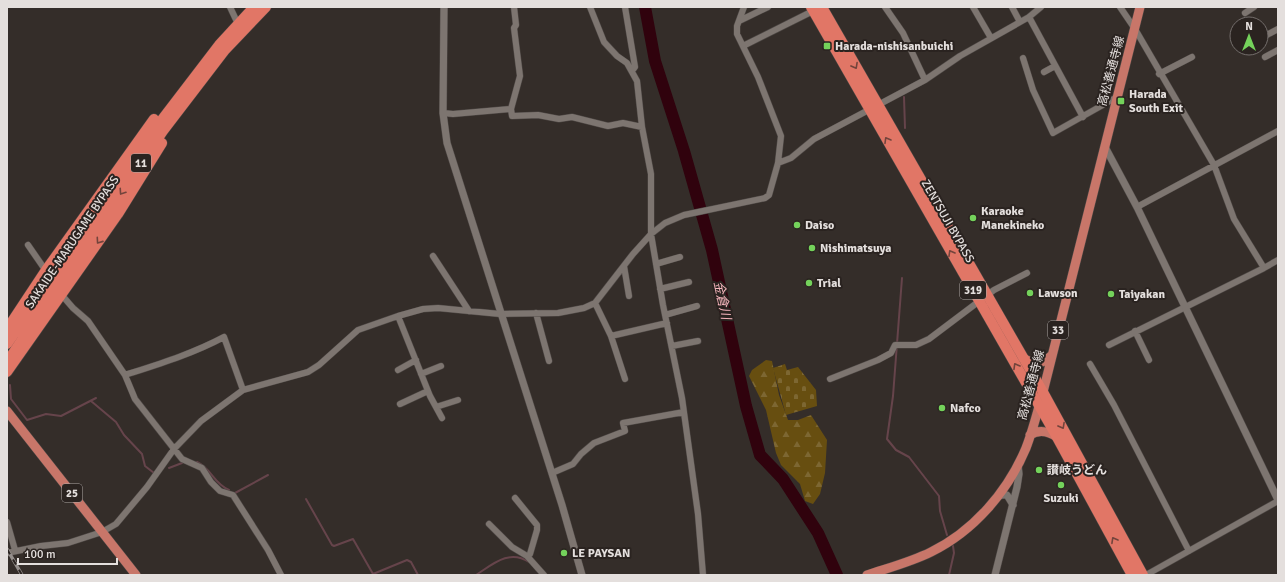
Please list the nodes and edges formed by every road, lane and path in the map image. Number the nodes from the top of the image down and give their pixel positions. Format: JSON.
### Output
{"nodes":[{"id":1,"x":230,"y":7,"type":"edge"},
{"id":2,"x":254,"y":7,"type":"edge"},
{"id":3,"x":266,"y":7,"type":"edge"},
{"id":4,"x":444,"y":7,"type":"edge"},
{"id":5,"x":514,"y":7,"type":"edge"},
{"id":6,"x":590,"y":7,"type":"edge"},
{"id":7,"x":625,"y":7,"type":"edge"},
{"id":8,"x":744,"y":7,"type":"edge"},
{"id":9,"x":768,"y":7,"type":"edge"},
{"id":10,"x":885,"y":7,"type":"edge"},
{"id":11,"x":973,"y":7,"type":"edge"},
{"id":12,"x":1012,"y":7,"type":"edge"},
{"id":13,"x":1041,"y":7,"type":"edge"},
{"id":14,"x":1120,"y":7,"type":"edge"},
{"id":15,"x":1140,"y":7,"type":"edge"},
{"id":16,"x":1254,"y":7,"type":"edge"},
{"id":17,"x":817,"y":8,"type":"edge"},
{"id":18,"x":1245,"y":13,"type":"dead end"},
{"id":19,"x":1029,"y":17,"type":"junction"},
{"id":20,"x":739,"y":22,"type":"junction"},
{"id":21,"x":1020,"y":22,"type":"junction"},
{"id":22,"x":238,"y":24,"type":"junction"},
{"id":23,"x":1135,"y":29,"type":"junction"},
{"id":24,"x":1278,"y":29,"type":"edge"},
{"id":25,"x":1269,"y":34,"type":"edge"},
{"id":26,"x":991,"y":38,"type":"junction"},
{"id":27,"x":219,"y":45,"type":"junction"},
{"id":28,"x":742,"y":46,"type":"junction"},
{"id":29,"x":1278,"y":50,"type":"edge"},
{"id":30,"x":1192,"y":57,"type":"dead end"},
{"id":31,"x":1265,"y":57,"type":"dead end"},
{"id":32,"x":1023,"y":58,"type":"dead end"},
{"id":33,"x":1055,"y":66,"type":"junction"},
{"id":34,"x":632,"y":72,"type":"junction"},
{"id":35,"x":1044,"y":72,"type":"dead end"},
{"id":36,"x":1160,"y":74,"type":"junction"},
{"id":37,"x":202,"y":78,"type":"junction"},
{"id":38,"x":925,"y":80,"type":"junction"},
{"id":39,"x":1117,"y":97,"type":"junction"},
{"id":40,"x":874,"y":108,"type":"junction"},
{"id":41,"x":511,"y":109,"type":"junction"},
{"id":42,"x":443,"y":113,"type":"junction"},
{"id":43,"x":1082,"y":117,"type":"junction"},
{"id":44,"x":642,"y":127,"type":"junction"},
{"id":45,"x":1278,"y":131,"type":"edge"},
{"id":46,"x":1105,"y":147,"type":"junction"},
{"id":47,"x":778,"y":163,"type":"junction"},
{"id":48,"x":1214,"y":165,"type":"junction"},
{"id":49,"x":1137,"y":207,"type":"junction"},
{"id":50,"x":651,"y":234,"type":"junction"},
{"id":51,"x":28,"y":244,"type":"dead end"},
{"id":52,"x":433,"y":256,"type":"dead end"},
{"id":53,"x":680,"y":258,"type":"dead end"},
{"id":54,"x":1278,"y":260,"type":"edge"},
{"id":55,"x":656,"y":264,"type":"junction"},
{"id":56,"x":624,"y":266,"type":"junction"},
{"id":57,"x":1264,"y":268,"type":"junction"},
{"id":58,"x":47,"y":271,"type":"junction"},
{"id":59,"x":1027,"y":273,"type":"dead end"},
{"id":60,"x":690,"y":282,"type":"dead end"},
{"id":61,"x":660,"y":289,"type":"junction"},
{"id":62,"x":61,"y":294,"type":"junction"},
{"id":63,"x":629,"y":296,"type":"dead end"},
{"id":64,"x":984,"y":299,"type":"junction"},
{"id":65,"x":595,"y":303,"type":"junction"},
{"id":66,"x":697,"y":306,"type":"dead end"},
{"id":67,"x":1186,"y":308,"type":"junction"},
{"id":68,"x":469,"y":311,"type":"junction"},
{"id":69,"x":500,"y":314,"type":"junction"},
{"id":70,"x":536,"y":314,"type":"junction"},
{"id":71,"x":665,"y":315,"type":"junction"},
{"id":72,"x":398,"y":316,"type":"junction"},
{"id":73,"x":667,"y":323,"type":"junction"},
{"id":74,"x":26,"y":325,"type":"junction"},
{"id":75,"x":7,"y":329,"type":"edge"},
{"id":76,"x":1135,"y":332,"type":"junction"},
{"id":77,"x":611,"y":336,"type":"junction"},
{"id":78,"x":698,"y":341,"type":"dead end"},
{"id":79,"x":7,"y":344,"type":"edge"},
{"id":80,"x":1109,"y":345,"type":"dead end"},
{"id":81,"x":672,"y":346,"type":"junction"},
{"id":82,"x":1052,"y":355,"type":"junction"},
{"id":83,"x":1023,"y":358,"type":"junction"},
{"id":84,"x":416,"y":360,"type":"junction"},
{"id":85,"x":1149,"y":360,"type":"dead end"},
{"id":86,"x":549,"y":361,"type":"dead end"},
{"id":87,"x":7,"y":362,"type":"edge"},
{"id":88,"x":1090,"y":364,"type":"dead end"},
{"id":89,"x":441,"y":366,"type":"dead end"},
{"id":90,"x":398,"y":370,"type":"dead end"},
{"id":91,"x":7,"y":372,"type":"edge"},
{"id":92,"x":422,"y":374,"type":"junction"},
{"id":93,"x":125,"y":375,"type":"junction"},
{"id":94,"x":625,"y":379,"type":"dead end"},
{"id":95,"x":830,"y":379,"type":"dead end"},
{"id":96,"x":243,"y":390,"type":"junction"},
{"id":97,"x":428,"y":391,"type":"junction"},
{"id":98,"x":1043,"y":392,"type":"junction"},
{"id":99,"x":458,"y":400,"type":"dead end"},
{"id":100,"x":400,"y":404,"type":"dead end"},
{"id":101,"x":1039,"y":406,"type":"junction"},
{"id":102,"x":436,"y":407,"type":"junction"},
{"id":103,"x":7,"y":411,"type":"edge"},
{"id":104,"x":684,"y":412,"type":"junction"},
{"id":105,"x":442,"y":418,"type":"dead end"},
{"id":106,"x":1030,"y":435,"type":"junction"},
{"id":107,"x":1057,"y":437,"type":"junction"},
{"id":108,"x":174,"y":449,"type":"junction"},
{"id":109,"x":1018,"y":464,"type":"junction"},
{"id":110,"x":552,"y":473,"type":"junction"},
{"id":111,"x":997,"y":497,"type":"junction"},
{"id":112,"x":515,"y":498,"type":"dead end"},
{"id":113,"x":1278,"y":501,"type":"edge"},
{"id":114,"x":1013,"y":505,"type":"junction"},
{"id":115,"x":7,"y":522,"type":"edge"},
{"id":116,"x":489,"y":524,"type":"dead end"},
{"id":117,"x":102,"y":532,"type":"junction"},
{"id":118,"x":15,"y":550,"type":"junction"},
{"id":119,"x":1189,"y":551,"type":"junction"},
{"id":120,"x":7,"y":553,"type":"edge"},
{"id":121,"x":527,"y":556,"type":"junction"},
{"id":122,"x":136,"y":575,"type":"edge"},
{"id":123,"x":281,"y":575,"type":"edge"},
{"id":124,"x":544,"y":575,"type":"edge"},
{"id":125,"x":582,"y":575,"type":"edge"},
{"id":126,"x":703,"y":575,"type":"edge"},
{"id":127,"x":867,"y":575,"type":"edge"},
{"id":128,"x":995,"y":575,"type":"edge"},
{"id":129,"x":1132,"y":575,"type":"edge"},
{"id":130,"x":1144,"y":575,"type":"edge"}],
"edges":[{"from":1,"to":22,"type":"street"},
{"from":2,"to":22,"type":"highway","name":"SAKAIDE-MARUGAME BYPASS","number":"11"},
{"from":3,"to":37,"type":"highway","name":"SAKAIDE-MARUGAME BYPASS","number":"11"},
{"from":4,"to":42,"type":"street"},
{"from":5,"to":41,"type":"street"},
{"from":6,"to":34,"type":"street"},
{"from":7,"to":34,"type":"street"},
{"from":8,"to":20,"type":"street"},
{"from":9,"to":20,"type":"street"},
{"from":10,"to":38,"type":"street"},
{"from":11,"to":26,"type":"street"},
{"from":12,"to":21,"type":"street"},
{"from":13,"to":19,"type":"street"},
{"from":14,"to":23,"type":"street"},
{"from":15,"to":23,"type":"main road","name":"高松善通寺線","number":"33"},
{"from":16,"to":18,"type":"street"},
{"from":17,"to":28,"type":"street"},
{"from":17,"to":40,"type":"highway","name":"ZENTSUJI BYPASS","number":"319"},
{"from":19,"to":21,"type":"street"},
{"from":19,"to":33,"type":"street"},
{"from":20,"to":28,"type":"street"},
{"from":21,"to":26,"type":"street"},
{"from":22,"to":27,"type":"highway","name":"SAKAIDE-MARUGAME BYPASS","number":"11"},
{"from":23,"to":36,"type":"street"},
{"from":23,"to":39,"type":"main road","name":"高松善通寺線","number":"33"},
{"from":24,"to":25,"type":"street"},
{"from":26,"to":38,"type":"street"},
{"from":27,"to":58,"type":"highway"},
{"from":27,"to":74,"type":"highway","name":"SAKAIDE-MARUGAME BYPASS","number":"11"},
{"from":28,"to":47,"type":"street"},
{"from":29,"to":31,"type":"street"},
{"from":30,"to":36,"type":"street"},
{"from":32,"to":43,"type":"street"},
{"from":33,"to":35,"type":"street"},
{"from":33,"to":43,"type":"street"},
{"from":34,"to":44,"type":"street"},
{"from":36,"to":48,"type":"street"},
{"from":37,"to":62,"type":"highway","one_way":true},
{"from":37,"to":74,"type":"highway","name":"SAKAIDE-MARUGAME BYPASS","number":"11","one_way":true},
{"from":38,"to":40,"type":"street"},
{"from":39,"to":43,"type":"street"},
{"from":39,"to":46,"type":"main road","name":"高松善通寺線","number":"33"},
{"from":40,"to":47,"type":"street"},
{"from":40,"to":64,"type":"highway","name":"ZENTSUJI BYPASS","number":"319"},
{"from":41,"to":42,"type":"street"},
{"from":41,"to":44,"type":"street"},
{"from":42,"to":69,"type":"street"},
{"from":44,"to":50,"type":"street"},
{"from":45,"to":48,"type":"street"},
{"from":46,"to":49,"type":"street"},
{"from":46,"to":82,"type":"main road","name":"高松善通寺線","number":"33"},
{"from":47,"to":50,"type":"street"},
{"from":48,"to":49,"type":"street"},
{"from":48,"to":57,"type":"street"},
{"from":49,"to":67,"type":"street"},
{"from":50,"to":55,"type":"street"},
{"from":50,"to":56,"type":"street"},
{"from":51,"to":58,"type":"street"},
{"from":52,"to":68,"type":"street"},
{"from":53,"to":55,"type":"street"},
{"from":54,"to":57,"type":"street"},
{"from":55,"to":61,"type":"street"},
{"from":56,"to":63,"type":"street"},
{"from":56,"to":65,"type":"street"},
{"from":57,"to":67,"type":"street"},
{"from":58,"to":75,"type":"highway"},
{"from":59,"to":64,"type":"street"},
{"from":60,"to":61,"type":"street"},
{"from":61,"to":71,"type":"street"},
{"from":62,"to":91,"type":"highway"},
{"from":62,"to":93,"type":"street"},
{"from":64,"to":83,"type":"highway","name":"ZENTSUJI BYPASS","number":"319"},
{"from":64,"to":95,"type":"street"},
{"from":101,"to":64,"type":"highway","name":"ZENTSUJI BYPASS","number":"319","one_way":true},
{"from":65,"to":70,"type":"street"},
{"from":65,"to":77,"type":"street"},
{"from":66,"to":71,"type":"street"},
{"from":67,"to":76,"type":"street"},
{"from":67,"to":113,"type":"street"},
{"from":68,"to":69,"type":"street"},
{"from":68,"to":72,"type":"street"},
{"from":69,"to":70,"type":"street"},
{"from":69,"to":110,"type":"street"},
{"from":70,"to":86,"type":"street"},
{"from":71,"to":73,"type":"street"},
{"from":72,"to":84,"type":"street"},
{"from":72,"to":96,"type":"street"},
{"from":73,"to":77,"type":"street"},
{"from":73,"to":81,"type":"street"},
{"from":74,"to":79,"type":"highway","name":"SAKAIDE-MARUGAME BYPASS","number":"11"},
{"from":74,"to":87,"type":"highway","name":"SAKAIDE-MARUGAME BYPASS","number":"11"},
{"from":76,"to":80,"type":"street"},
{"from":76,"to":85,"type":"street"},
{"from":77,"to":94,"type":"street"},
{"from":78,"to":81,"type":"street"},
{"from":81,"to":104,"type":"street"},
{"from":82,"to":83,"type":"main road"},
{"from":82,"to":98,"type":"main road","name":"高松善通寺線","number":"33"},
{"from":83,"to":98,"type":"highway","name":"ZENTSUJI BYPASS","number":"319"},
{"from":84,"to":90,"type":"street"},
{"from":84,"to":92,"type":"street"},
{"from":88,"to":119,"type":"street"},
{"from":89,"to":92,"type":"street"},
{"from":92,"to":97,"type":"street"},
{"from":93,"to":96,"type":"street"},
{"from":93,"to":108,"type":"street"},
{"from":96,"to":108,"type":"street"},
{"from":97,"to":100,"type":"street"},
{"from":97,"to":102,"type":"street"},
{"from":98,"to":101,"type":"main road","name":"高松善通寺線","number":"33"},
{"from":98,"to":130,"type":"highway","name":"ZENTSUJI BYPASS","number":"319","one_way":true},
{"from":99,"to":102,"type":"street"},
{"from":101,"to":106,"type":"main road","name":"高松善通寺線","number":"33"},
{"from":101,"to":107,"type":"highway","name":"ZENTSUJI BYPASS","number":"319"},
{"from":102,"to":105,"type":"street"},
{"from":103,"to":117,"type":"main road","number":"25"},
{"from":104,"to":110,"type":"street"},
{"from":104,"to":126,"type":"street"},
{"from":106,"to":107,"type":"main road"},
{"from":106,"to":109,"type":"main road","name":"高松善通寺線","number":"33"},
{"from":129,"to":107,"type":"highway","name":"ZENTSUJI BYPASS","number":"319","one_way":true},
{"from":108,"to":117,"type":"street"},
{"from":108,"to":123,"type":"street"},
{"from":109,"to":111,"type":"main road","name":"高松善通寺線","number":"33"},
{"from":109,"to":114,"type":"street"},
{"from":110,"to":125,"type":"street"},
{"from":111,"to":114,"type":"street"},
{"from":111,"to":127,"type":"main road","name":"高松善通寺線","number":"33"},
{"from":112,"to":121,"type":"street"},
{"from":113,"to":119,"type":"street"},
{"from":114,"to":128,"type":"street"},
{"from":115,"to":118,"type":"street"},
{"from":116,"to":121,"type":"street"},
{"from":117,"to":118,"type":"street"},
{"from":117,"to":122,"type":"main road","number":"25"},
{"from":118,"to":120,"type":"street"},
{"from":119,"to":130,"type":"street"},
{"from":121,"to":124,"type":"street"}]}
